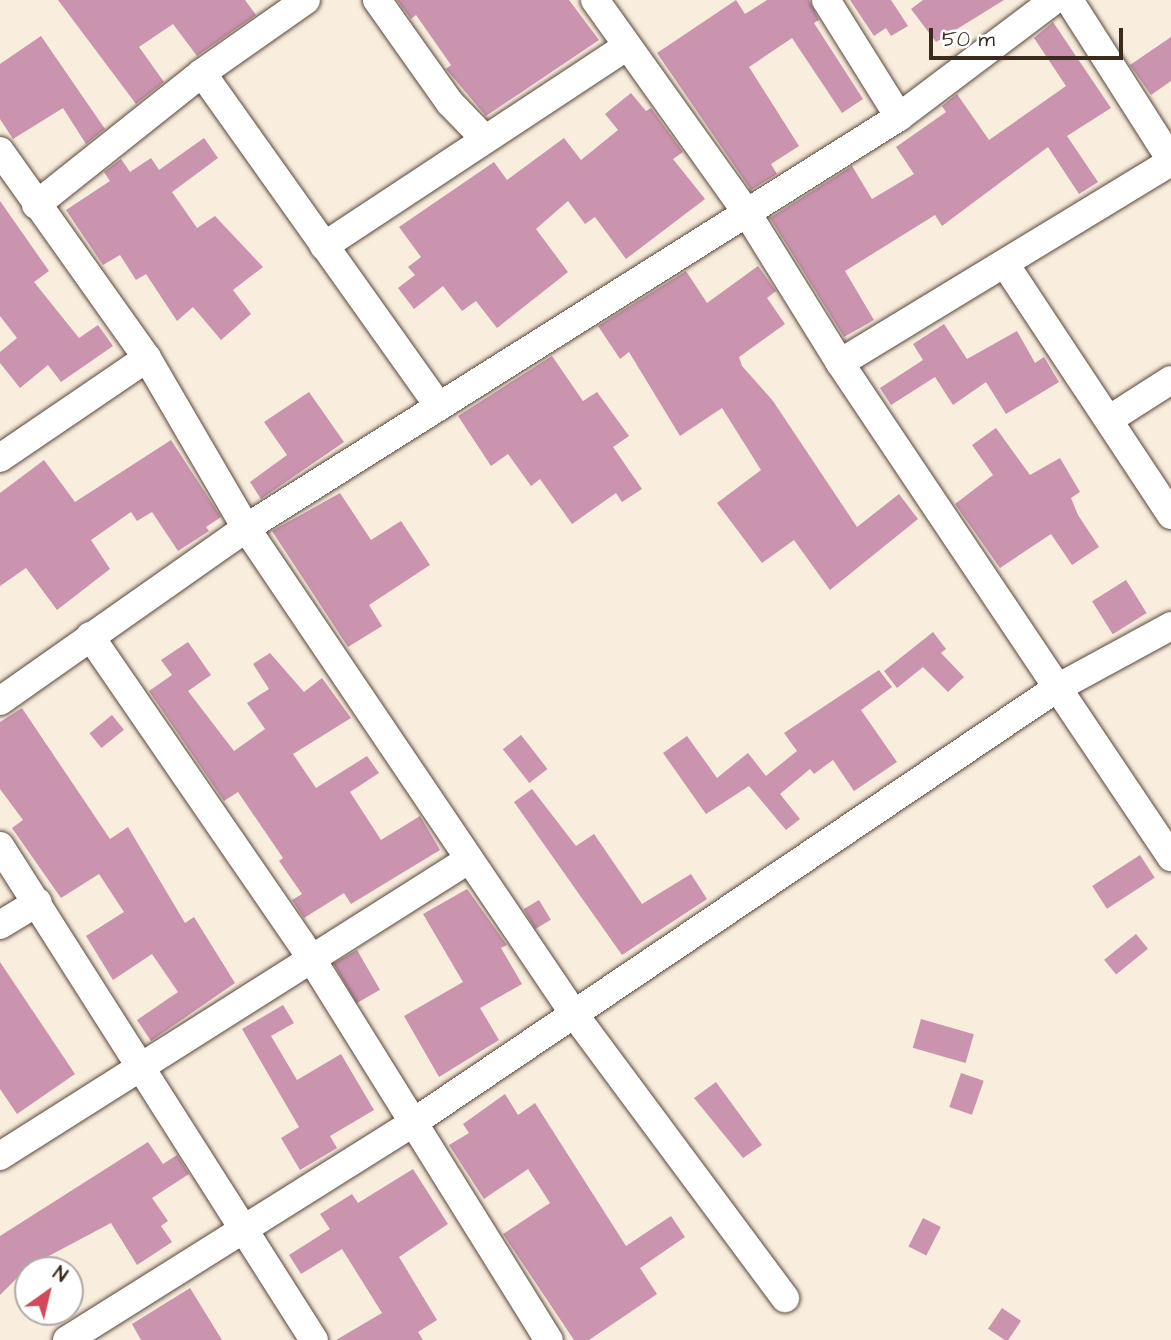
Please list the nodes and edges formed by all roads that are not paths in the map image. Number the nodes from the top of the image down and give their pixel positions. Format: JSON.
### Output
{"nodes":[{"id":1,"x":306,"y":0,"type":"edge"},
{"id":2,"x":377,"y":0,"type":"edge"},
{"id":3,"x":595,"y":0,"type":"edge"},
{"id":4,"x":826,"y":0,"type":"edge"},
{"id":5,"x":1054,"y":0,"type":"edge"},
{"id":6,"x":1069,"y":0,"type":"edge"},
{"id":7,"x":626,"y":47,"type":"junction"},
{"id":8,"x":202,"y":73,"type":"junction"},
{"id":9,"x":899,"y":117,"type":"junction"},
{"id":10,"x":482,"y":136,"type":"junction"},
{"id":11,"x":0,"y":151,"type":"edge"},
{"id":12,"x":1171,"y":161,"type":"edge"},
{"id":13,"x":36,"y":205,"type":"junction"},
{"id":14,"x":747,"y":213,"type":"junction"},
{"id":15,"x":324,"y":246,"type":"junction"},
{"id":16,"x":1005,"y":264,"type":"junction"},
{"id":17,"x":147,"y":358,"type":"junction"},
{"id":18,"x":840,"y":363,"type":"junction"},
{"id":19,"x":1171,"y":380,"type":"edge"},
{"id":20,"x":439,"y":406,"type":"junction"},
{"id":21,"x":1110,"y":419,"type":"junction"},
{"id":22,"x":0,"y":457,"type":"edge"},
{"id":23,"x":1171,"y":515,"type":"edge"},
{"id":24,"x":246,"y":528,"type":"junction"},
{"id":25,"x":1171,"y":626,"type":"edge"},
{"id":26,"x":90,"y":636,"type":"junction"},
{"id":27,"x":1057,"y":688,"type":"junction"},
{"id":28,"x":0,"y":701,"type":"edge"},
{"id":29,"x":0,"y":846,"type":"edge"},
{"id":30,"x":1171,"y":857,"type":"edge"},
{"id":31,"x":468,"y":860,"type":"junction"},
{"id":32,"x":38,"y":902,"type":"junction"},
{"id":33,"x":0,"y":925,"type":"edge"},
{"id":34,"x":311,"y":958,"type":"junction"},
{"id":35,"x":574,"y":1014,"type":"junction"},
{"id":36,"x":139,"y":1068,"type":"junction"},
{"id":37,"x":411,"y":1124,"type":"junction"},
{"id":38,"x":0,"y":1156,"type":"edge"},
{"id":39,"x":241,"y":1226,"type":"junction"},
{"id":40,"x":785,"y":1298,"type":"dead end"},
{"id":41,"x":67,"y":1340,"type":"edge"},
{"id":42,"x":314,"y":1340,"type":"edge"},
{"id":43,"x":549,"y":1340,"type":"edge"}],
"edges":[{"from":1,"to":8,"type":"street"},
{"from":2,"to":10,"type":"street"},
{"from":3,"to":7,"type":"street"},
{"from":4,"to":9,"type":"street"},
{"from":5,"to":9,"type":"street"},
{"from":6,"to":12,"type":"street"},
{"from":7,"to":10,"type":"street"},
{"from":7,"to":14,"type":"street"},
{"from":8,"to":13,"type":"street"},
{"from":8,"to":15,"type":"street"},
{"from":9,"to":14,"type":"street"},
{"from":10,"to":15,"type":"street"},
{"from":11,"to":13,"type":"street"},
{"from":12,"to":16,"type":"street"},
{"from":13,"to":17,"type":"street"},
{"from":14,"to":18,"type":"street"},
{"from":14,"to":20,"type":"street"},
{"from":15,"to":20,"type":"street"},
{"from":16,"to":18,"type":"street"},
{"from":16,"to":21,"type":"street"},
{"from":17,"to":22,"type":"street"},
{"from":17,"to":24,"type":"street"},
{"from":18,"to":27,"type":"street"},
{"from":19,"to":21,"type":"street"},
{"from":20,"to":24,"type":"street"},
{"from":21,"to":23,"type":"street"},
{"from":24,"to":26,"type":"street"},
{"from":24,"to":31,"type":"street"},
{"from":25,"to":27,"type":"street"},
{"from":26,"to":28,"type":"street"},
{"from":26,"to":34,"type":"street"},
{"from":27,"to":30,"type":"street"},
{"from":27,"to":35,"type":"street"},
{"from":29,"to":32,"type":"street"},
{"from":31,"to":34,"type":"street"},
{"from":31,"to":35,"type":"street"},
{"from":32,"to":33,"type":"street"},
{"from":32,"to":36,"type":"street"},
{"from":34,"to":36,"type":"street"},
{"from":34,"to":37,"type":"street"},
{"from":35,"to":37,"type":"street"},
{"from":35,"to":40,"type":"street"},
{"from":36,"to":38,"type":"street"},
{"from":36,"to":39,"type":"street"},
{"from":37,"to":39,"type":"street"},
{"from":37,"to":43,"type":"street"},
{"from":39,"to":41,"type":"street"},
{"from":39,"to":42,"type":"street"}]}
